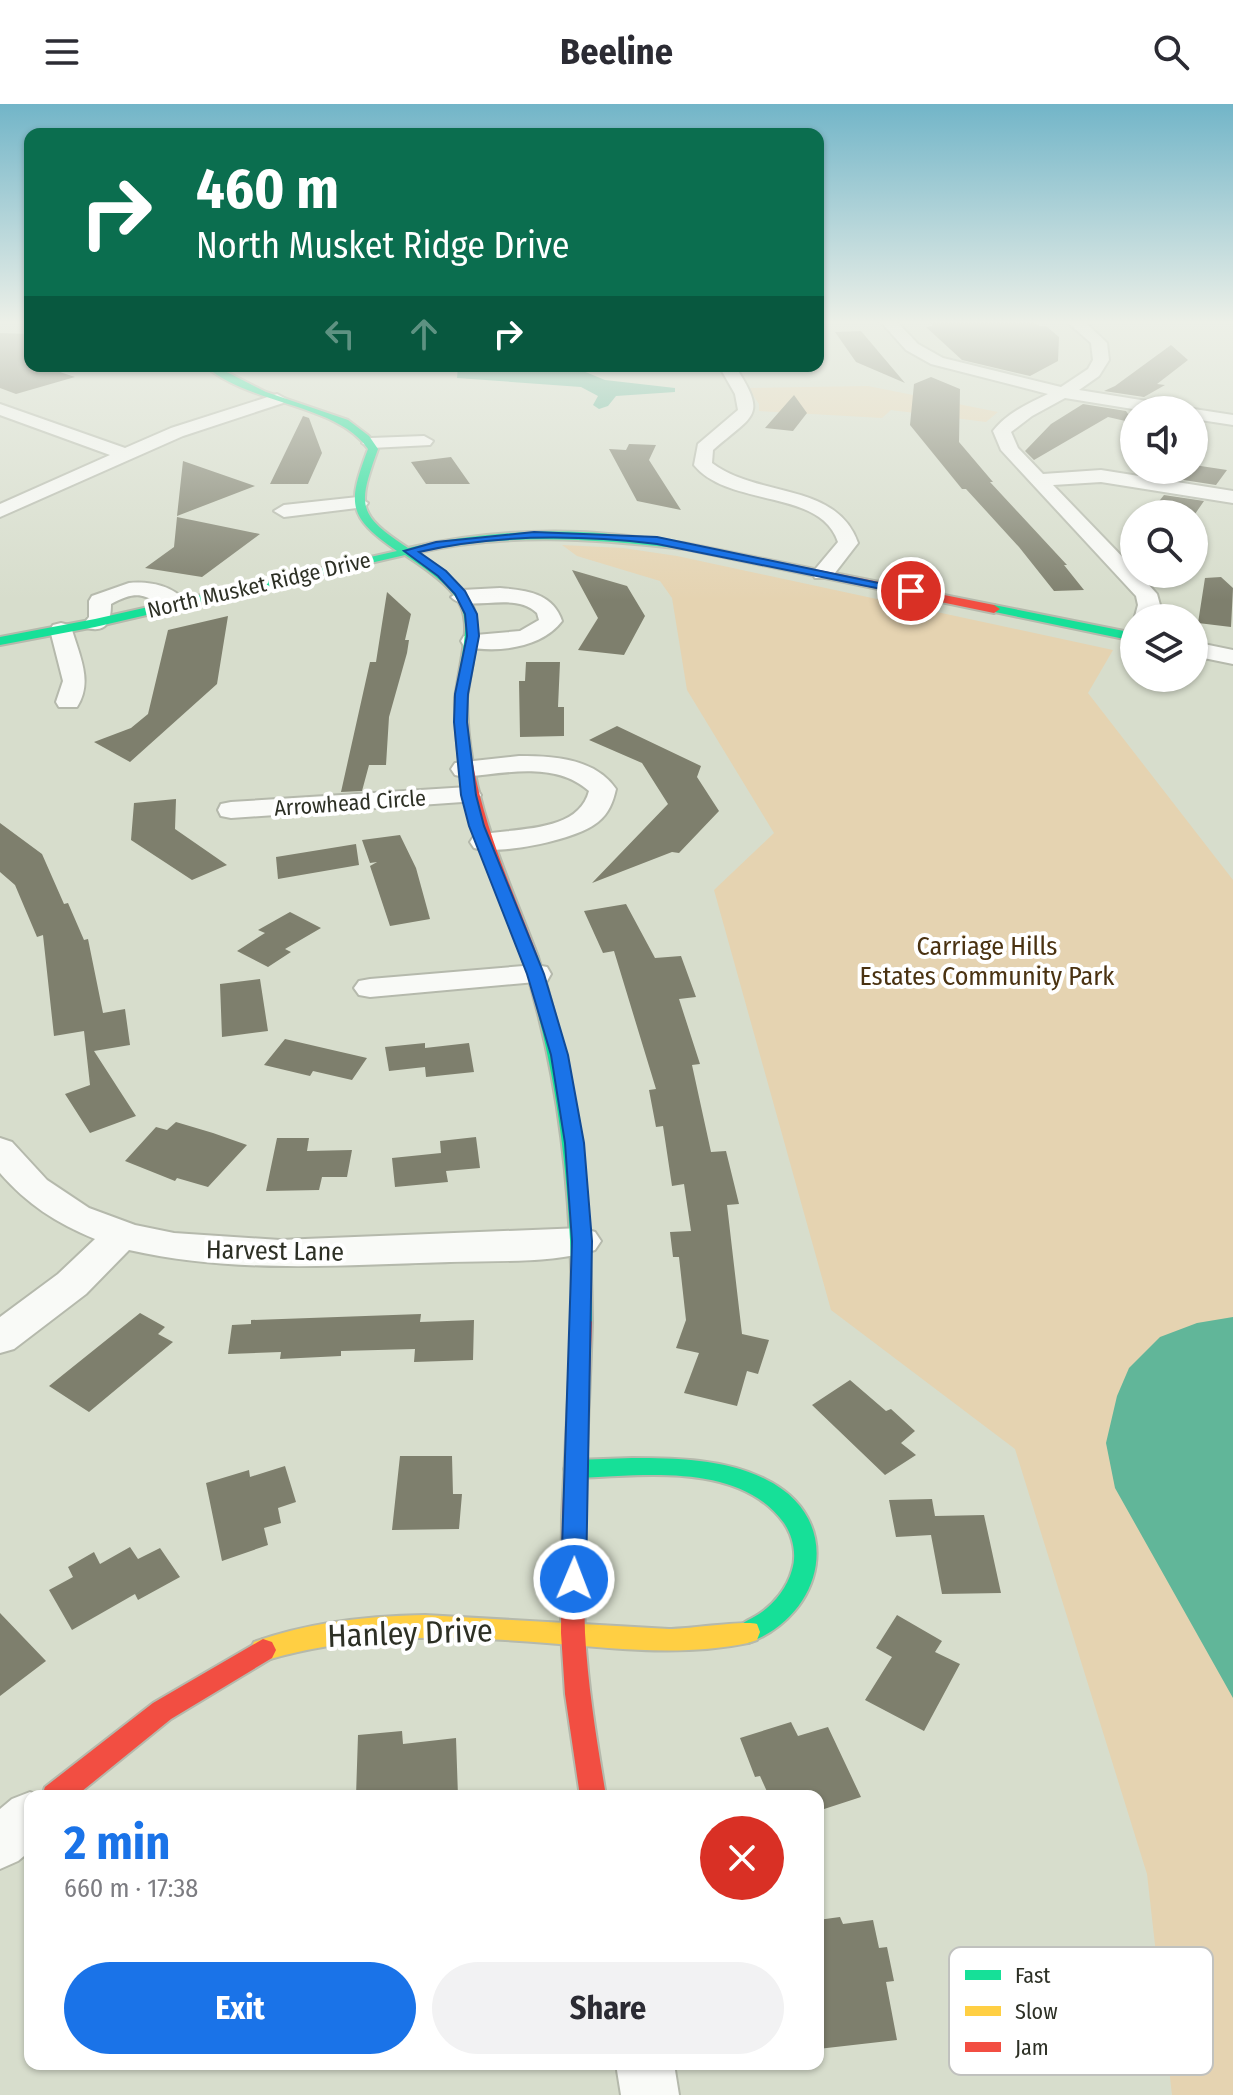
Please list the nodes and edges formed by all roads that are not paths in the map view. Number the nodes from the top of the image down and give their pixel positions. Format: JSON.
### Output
{"nodes":[{"id":1,"x":14,"y":414,"type":"edge"},
{"id":2,"x":231,"y":414,"type":"edge"},
{"id":3,"x":319,"y":414,"type":"edge"},
{"id":4,"x":744,"y":414,"type":"edge"},
{"id":5,"x":1019,"y":414,"type":"edge"},
{"id":6,"x":1208,"y":416,"type":"edge"},
{"id":7,"x":1233,"y":420,"type":"edge"},
{"id":8,"x":424,"y":441,"type":"dead end"},
{"id":9,"x":371,"y":443,"type":"junction"},
{"id":10,"x":127,"y":455,"type":"junction"},
{"id":11,"x":1037,"y":480,"type":"junction"},
{"id":12,"x":1233,"y":497,"type":"edge"},
{"id":13,"x":358,"y":503,"type":"junction"},
{"id":14,"x":0,"y":511,"type":"edge"},
{"id":15,"x":284,"y":511,"type":"dead end"},
{"id":16,"x":409,"y":551,"type":"junction"},
{"id":17,"x":823,"y":573,"type":"junction"},
{"id":18,"x":462,"y":597,"type":"junction"},
{"id":19,"x":177,"y":604,"type":"joint"},
{"id":20,"x":1149,"y":604,"type":"edge"},
{"id":21,"x":95,"y":623,"type":"joint"},
{"id":22,"x":61,"y":630,"type":"junction"},
{"id":23,"x":1120,"y":633,"type":"edge"},
{"id":24,"x":0,"y":641,"type":"edge"},
{"id":25,"x":472,"y":641,"type":"junction"},
{"id":26,"x":1208,"y":652,"type":"edge"},
{"id":27,"x":1233,"y":657,"type":"edge"},
{"id":28,"x":68,"y":702,"type":"dead end"},
{"id":29,"x":466,"y":782,"type":"junction"},
{"id":30,"x":231,"y":810,"type":"dead end"},
{"id":31,"x":484,"y":842,"type":"junction"},
{"id":32,"x":536,"y":974,"type":"junction"},
{"id":33,"x":370,"y":988,"type":"dead end"},
{"id":34,"x":0,"y":1150,"type":"edge"},
{"id":35,"x":122,"y":1234,"type":"junction"},
{"id":36,"x":582,"y":1241,"type":"junction"},
{"id":37,"x":0,"y":1338,"type":"edge"},
{"id":38,"x":575,"y":1469,"type":"junction"},
{"id":39,"x":573,"y":1634,"type":"junction"},
{"id":40,"x":63,"y":1790,"type":"edge"},
{"id":41,"x":592,"y":1790,"type":"edge"},
{"id":42,"x":24,"y":1822,"type":"edge"},
{"id":43,"x":0,"y":1843,"type":"edge"},
{"id":44,"x":646,"y":2070,"type":"edge"},
{"id":45,"x":650,"y":2095,"type":"edge"}],
"edges":[{"from":1,"to":10,"type":"street"},
{"from":2,"to":10,"type":"street"},
{"from":3,"to":9,"type":"street"},
{"from":4,"to":17,"type":"street"},
{"from":5,"to":11,"type":"street"},
{"from":6,"to":7,"type":"street"},
{"from":8,"to":9,"type":"street"},
{"from":9,"to":13,"type":"street"},
{"from":10,"to":14,"type":"street"},
{"from":11,"to":12,"type":"street"},
{"from":11,"to":20,"type":"street"},
{"from":13,"to":15,"type":"street"},
{"from":13,"to":16,"type":"street"},
{"from":16,"to":17,"type":"street","name":"North Musket Ridge Drive"},
{"from":16,"to":18,"type":"street"},
{"from":16,"to":19,"type":"street","name":"North Musket Ridge Drive"},
{"from":17,"to":23,"type":"street","name":"North Musket Ridge Drive"},
{"from":18,"to":25,"type":"street"},
{"from":18,"to":25,"type":"street"},
{"from":19,"to":21,"type":"street"},
{"from":21,"to":22,"type":"street"},
{"from":22,"to":24,"type":"street"},
{"from":22,"to":28,"type":"street"},
{"from":25,"to":29,"type":"street"},
{"from":26,"to":27,"type":"street"},
{"from":29,"to":30,"type":"street","name":"Arrowhead Circle"},
{"from":29,"to":31,"type":"street"},
{"from":29,"to":31,"type":"street","name":"Arrowhead Circle"},
{"from":31,"to":32,"type":"street"},
{"from":32,"to":33,"type":"street"},
{"from":32,"to":36,"type":"street"},
{"from":34,"to":35,"type":"street","name":"Harvest Lane"},
{"from":35,"to":36,"type":"street","name":"Harvest Lane"},
{"from":35,"to":37,"type":"street"},
{"from":36,"to":38,"type":"street"},
{"from":38,"to":39,"type":"street"},
{"from":38,"to":39,"type":"street","name":"Hanley Drive"},
{"from":39,"to":40,"type":"street","name":"Hanley Drive"},
{"from":39,"to":41,"type":"street"},
{"from":42,"to":43,"type":"street"},
{"from":44,"to":45,"type":"street"}]}
